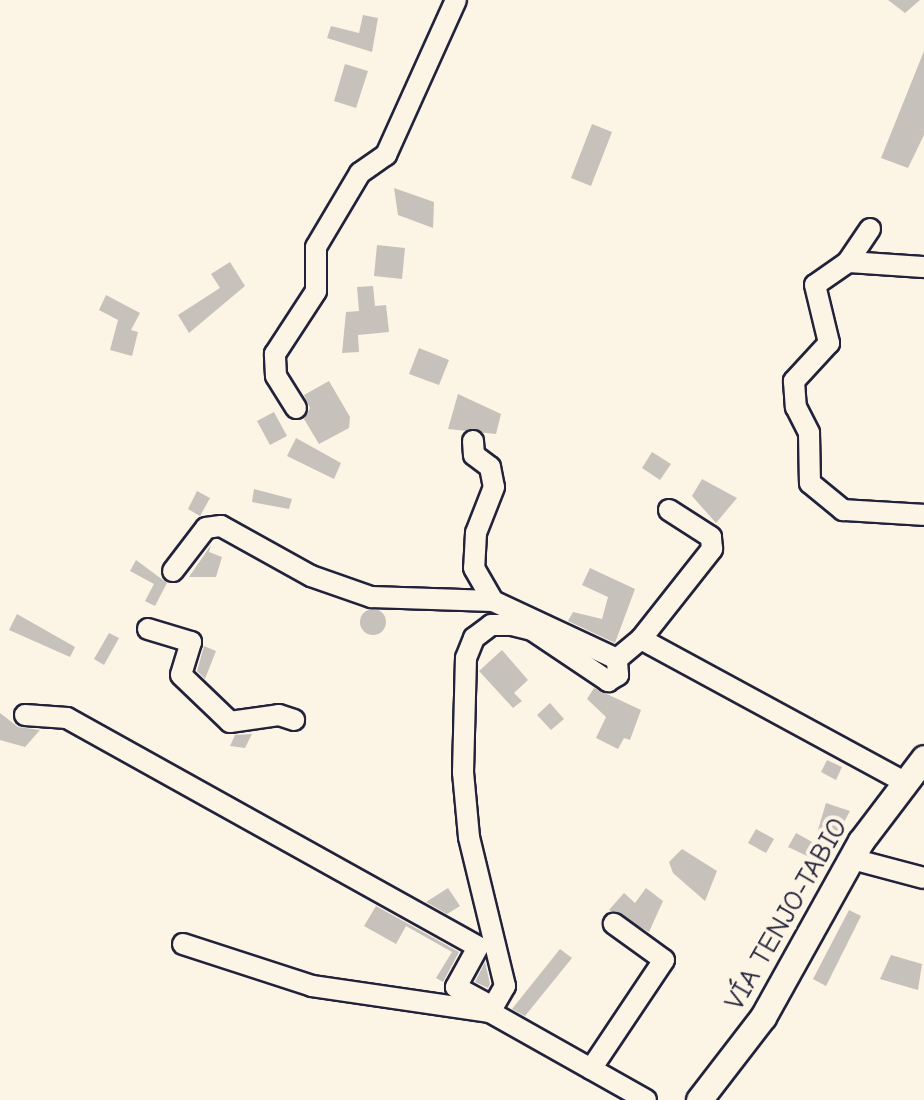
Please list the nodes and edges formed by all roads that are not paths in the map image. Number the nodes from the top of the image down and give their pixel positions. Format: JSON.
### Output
{"nodes":[{"id":1,"x":456,"y":0,"type":"edge"},
{"id":2,"x":870,"y":229,"type":"dead end"},
{"id":3,"x":848,"y":262,"type":"junction"},
{"id":4,"x":924,"y":267,"type":"edge"},
{"id":5,"x":296,"y":408,"type":"dead end"},
{"id":6,"x":473,"y":441,"type":"dead end"},
{"id":7,"x":669,"y":510,"type":"dead end"},
{"id":8,"x":924,"y":515,"type":"edge"},
{"id":9,"x":173,"y":571,"type":"dead end"},
{"id":10,"x":493,"y":601,"type":"junction"},
{"id":11,"x":148,"y":629,"type":"dead end"},
{"id":12,"x":641,"y":639,"type":"junction"},
{"id":13,"x":617,"y":658,"type":"junction"},
{"id":14,"x":25,"y":715,"type":"dead end"},
{"id":15,"x":294,"y":720,"type":"dead end"},
{"id":16,"x":924,"y":758,"type":"edge"},
{"id":17,"x":901,"y":780,"type":"junction"},
{"id":18,"x":852,"y":858,"type":"junction"},
{"id":19,"x":924,"y":878,"type":"edge"},
{"id":20,"x":614,"y":924,"type":"dead end"},
{"id":21,"x":183,"y":944,"type":"dead end"},
{"id":22,"x":492,"y":1010,"type":"junction"},
{"id":23,"x":590,"y":1069,"type":"junction"},
{"id":24,"x":646,"y":1100,"type":"edge"},
{"id":25,"x":699,"y":1100,"type":"edge"}],
"edges":[{"from":1,"to":5,"type":"street"},
{"from":2,"to":3,"type":"street"},
{"from":3,"to":4,"type":"street"},
{"from":3,"to":8,"type":"street"},
{"from":6,"to":10,"type":"street"},
{"from":7,"to":12,"type":"street"},
{"from":9,"to":10,"type":"street"},
{"from":10,"to":13,"type":"street"},
{"from":11,"to":15,"type":"street"},
{"from":12,"to":13,"type":"street"},
{"from":12,"to":17,"type":"street"},
{"from":13,"to":22,"type":"street"},
{"from":14,"to":22,"type":"street"},
{"from":16,"to":17,"type":"main road","name":"VÍA TENJO-TABIO"},
{"from":17,"to":18,"type":"main road","name":"VÍA TENJO-TABIO"},
{"from":18,"to":19,"type":"street"},
{"from":18,"to":25,"type":"main road","name":"VÍA TENJO-TABIO"},
{"from":20,"to":23,"type":"street"},
{"from":21,"to":22,"type":"street"},
{"from":22,"to":23,"type":"street"},
{"from":23,"to":24,"type":"street"}]}
